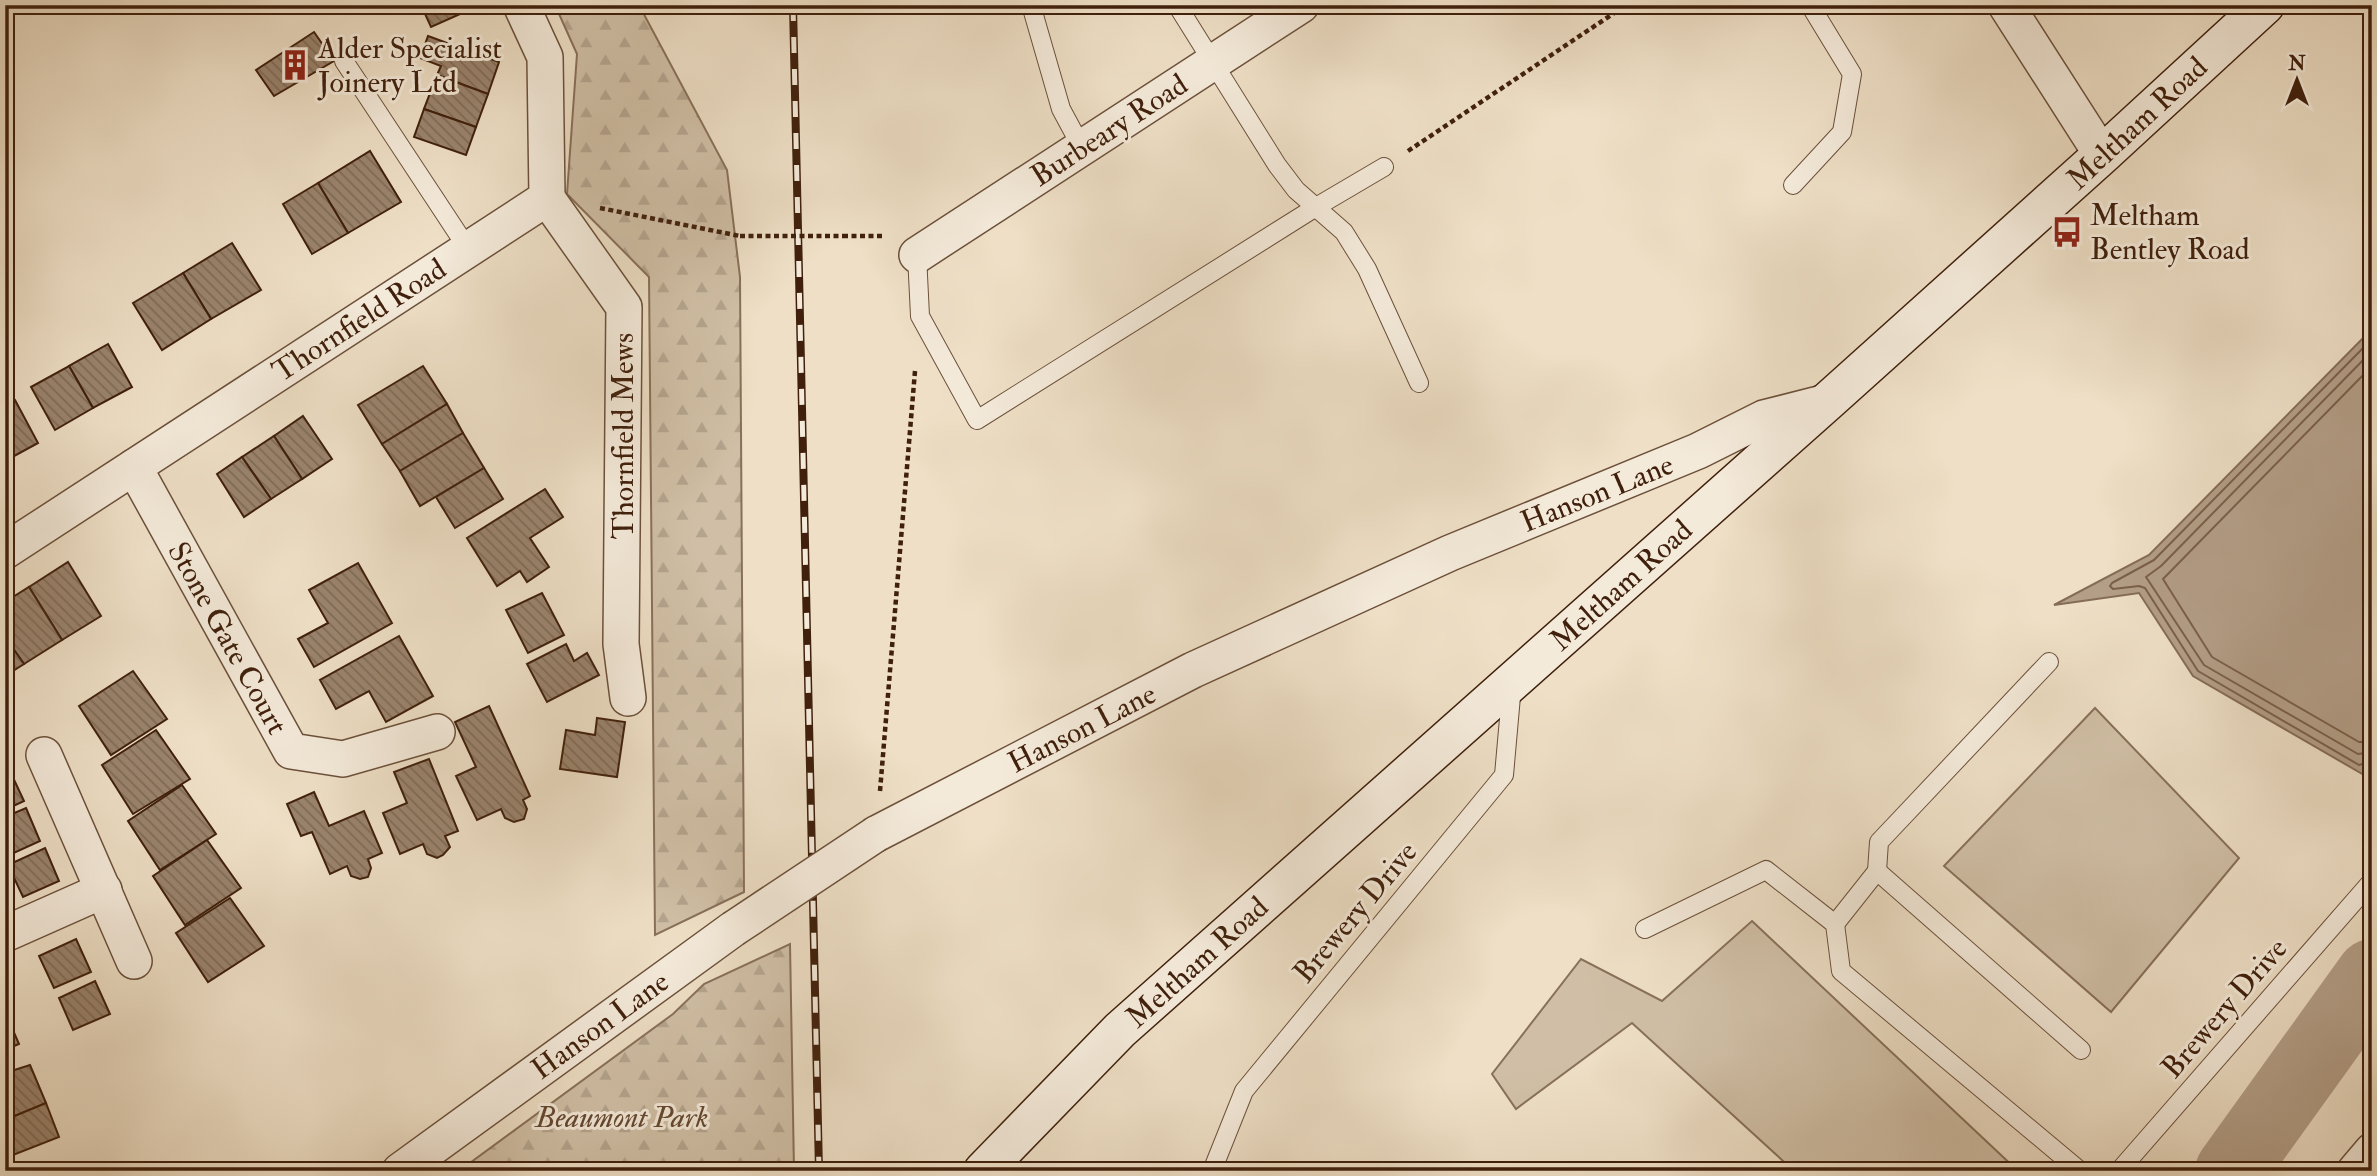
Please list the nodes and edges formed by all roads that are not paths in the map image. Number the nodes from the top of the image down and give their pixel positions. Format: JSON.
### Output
{"nodes":[{"id":1,"x":521,"y":5,"type":"edge"},
{"id":2,"x":1031,"y":5,"type":"edge"},
{"id":3,"x":1177,"y":5,"type":"edge"},
{"id":4,"x":1301,"y":5,"type":"edge"},
{"id":5,"x":1810,"y":5,"type":"edge"},
{"id":6,"x":2006,"y":5,"type":"edge"},
{"id":7,"x":2265,"y":5,"type":"edge"},
{"id":8,"x":344,"y":61,"type":"dead end"},
{"id":9,"x":1212,"y":62,"type":"junction"},
{"id":10,"x":1082,"y":148,"type":"junction"},
{"id":11,"x":2102,"y":155,"type":"junction"},
{"id":12,"x":1384,"y":167,"type":"road end"},
{"id":13,"x":1793,"y":186,"type":"dead end"},
{"id":14,"x":547,"y":198,"type":"junction"},
{"id":15,"x":1316,"y":207,"type":"junction"},
{"id":16,"x":905,"y":246,"type":"joint"},
{"id":17,"x":468,"y":249,"type":"junction"},
{"id":18,"x":1419,"y":383,"type":"dead end"},
{"id":19,"x":1827,"y":402,"type":"junction"},
{"id":20,"x":134,"y":467,"type":"junction"},
{"id":21,"x":5,"y":551,"type":"edge"},
{"id":22,"x":2049,"y":662,"type":"dead end"},
{"id":23,"x":1513,"y":682,"type":"junction"},
{"id":24,"x":628,"y":698,"type":"dead end"},
{"id":25,"x":437,"y":732,"type":"dead end"},
{"id":26,"x":44,"y":755,"type":"dead end"},
{"id":27,"x":1877,"y":871,"type":"junction"},
{"id":28,"x":2372,"y":881,"type":"edge"},
{"id":29,"x":104,"y":890,"type":"junction"},
{"id":30,"x":1835,"y":924,"type":"junction"},
{"id":31,"x":1645,"y":929,"type":"dead end"},
{"id":32,"x":5,"y":934,"type":"edge"},
{"id":33,"x":134,"y":961,"type":"dead end"},
{"id":34,"x":2081,"y":1051,"type":"dead end"},
{"id":35,"x":2372,"y":1151,"type":"edge"},
{"id":36,"x":400,"y":1171,"type":"edge"},
{"id":37,"x":983,"y":1171,"type":"edge"},
{"id":38,"x":1212,"y":1171,"type":"edge"},
{"id":39,"x":2080,"y":1171,"type":"edge"},
{"id":40,"x":2119,"y":1171,"type":"edge"},
{"id":41,"x":2356,"y":1171,"type":"edge"}],
"edges":[{"from":1,"to":14,"type":"street"},
{"from":2,"to":10,"type":"lane"},
{"from":3,"to":9,"type":"lane"},
{"from":4,"to":9,"type":"street","name":"Burbeary Road"},
{"from":5,"to":13,"type":"lane"},
{"from":6,"to":11,"type":"street"},
{"from":7,"to":11,"type":"main road","name":"Meltham Road"},
{"from":8,"to":17,"type":"lane"},
{"from":9,"to":10,"type":"street","name":"Burbeary Road"},
{"from":9,"to":15,"type":"lane"},
{"from":10,"to":16,"type":"street","name":"Burbeary Road"},
{"from":11,"to":19,"type":"main road","name":"Meltham Road"},
{"from":12,"to":15,"type":"lane"},
{"from":14,"to":17,"type":"street","name":"Thornfield Road"},
{"from":14,"to":24,"type":"street","name":"Thornfield Mews"},
{"from":15,"to":16,"type":"lane"},
{"from":15,"to":18,"type":"lane"},
{"from":17,"to":20,"type":"street","name":"Thornfield Road"},
{"from":19,"to":23,"type":"main road","name":"Meltham Road"},
{"from":19,"to":36,"type":"street","name":"Hanson Lane","bridge":true},
{"from":20,"to":21,"type":"street","name":"Thornfield Road"},
{"from":20,"to":25,"type":"street","name":"Stone Gate Court"},
{"from":22,"to":27,"type":"lane"},
{"from":23,"to":37,"type":"main road","name":"Meltham Road"},
{"from":23,"to":38,"type":"lane","name":"Brewery Drive"},
{"from":26,"to":29,"type":"street"},
{"from":27,"to":30,"type":"lane"},
{"from":27,"to":34,"type":"lane"},
{"from":28,"to":40,"type":"lane","name":"Brewery Drive"},
{"from":29,"to":32,"type":"street"},
{"from":29,"to":33,"type":"street"},
{"from":30,"to":31,"type":"lane"},
{"from":30,"to":39,"type":"lane"},
{"from":35,"to":41,"type":"street"}]}
